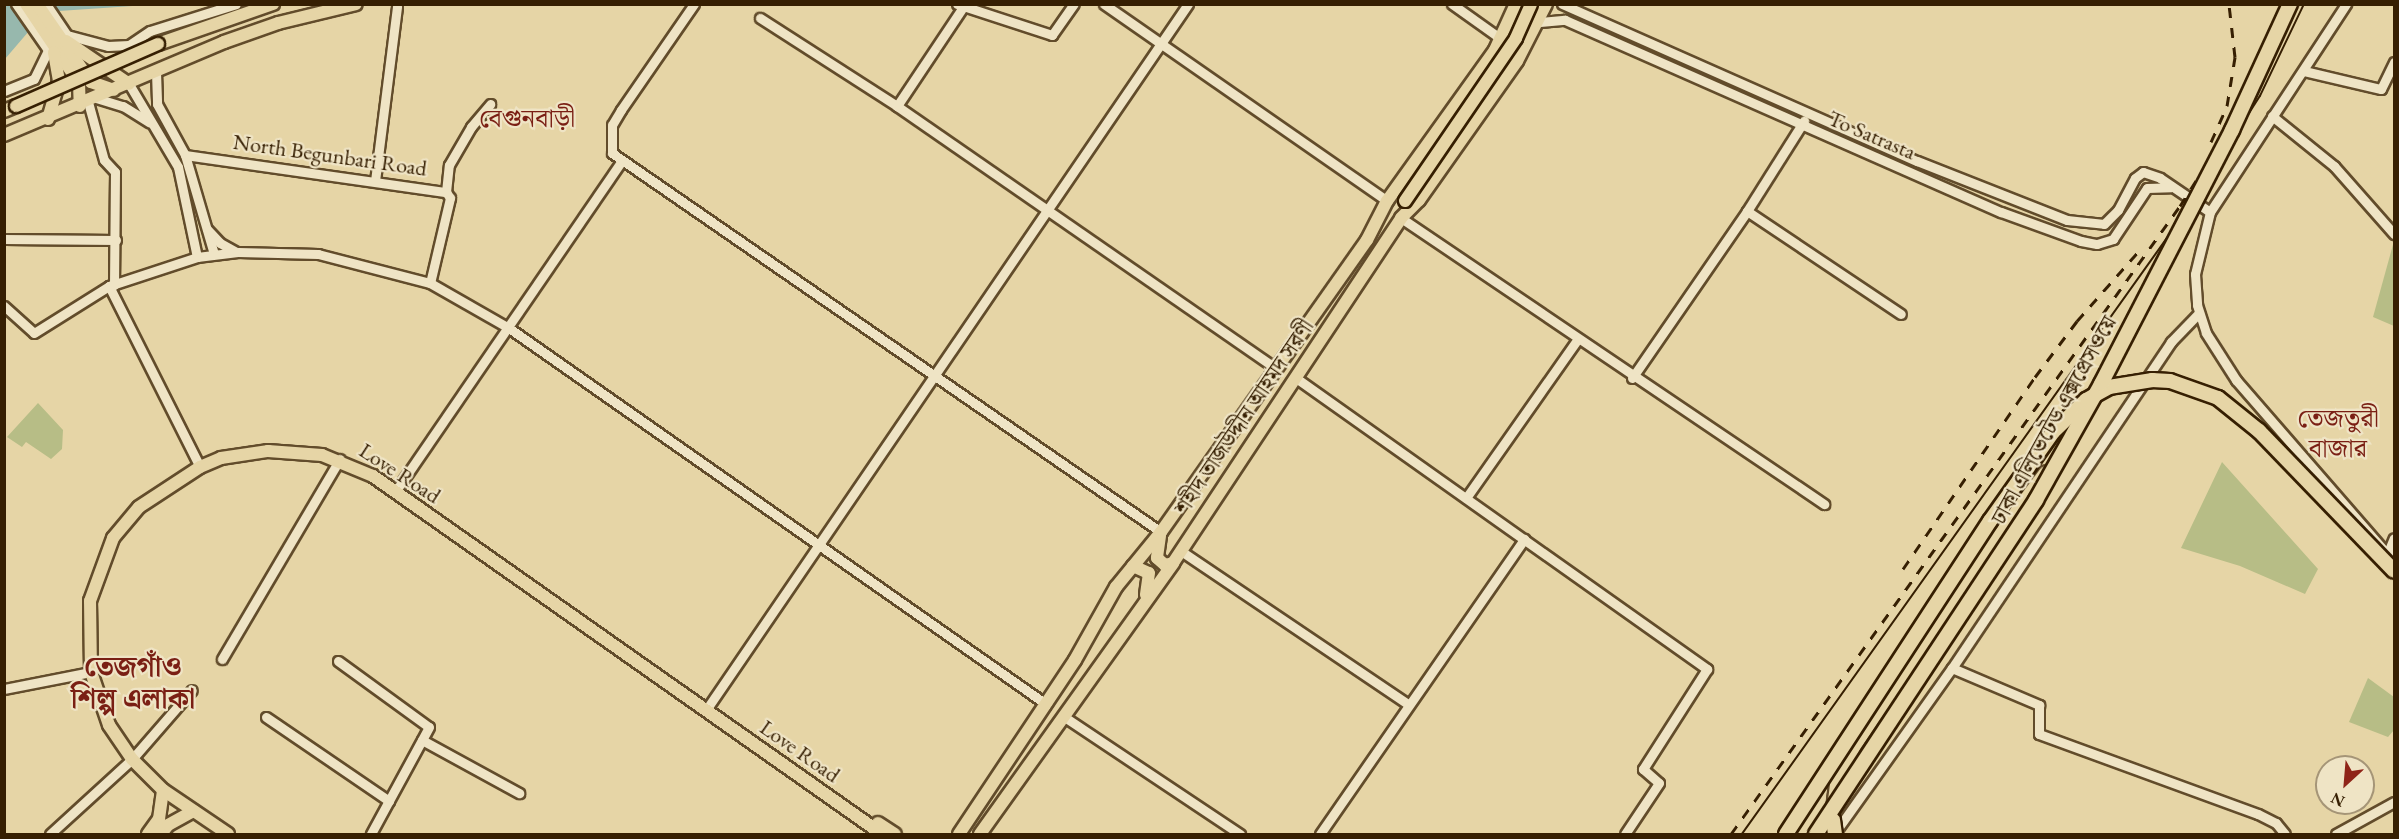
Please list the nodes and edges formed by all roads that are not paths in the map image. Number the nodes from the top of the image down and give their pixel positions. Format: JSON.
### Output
{"nodes":[{"id":1,"x":16,"y":4,"type":"edge"},
{"id":2,"x":26,"y":4,"type":"edge"},
{"id":3,"x":37,"y":4,"type":"edge"},
{"id":4,"x":46,"y":4,"type":"edge"},
{"id":5,"x":236,"y":4,"type":"edge"},
{"id":6,"x":273,"y":4,"type":"edge"},
{"id":7,"x":356,"y":4,"type":"edge"},
{"id":8,"x":694,"y":4,"type":"edge"},
{"id":9,"x":1074,"y":4,"type":"edge"},
{"id":10,"x":1104,"y":4,"type":"edge"},
{"id":11,"x":1188,"y":4,"type":"edge"},
{"id":12,"x":1452,"y":4,"type":"edge"},
{"id":13,"x":1516,"y":4,"type":"edge"},
{"id":14,"x":1532,"y":4,"type":"edge"},
{"id":15,"x":1546,"y":4,"type":"edge"},
{"id":16,"x":1562,"y":4,"type":"edge"},
{"id":17,"x":2290,"y":4,"type":"edge"},
{"id":18,"x":2346,"y":4,"type":"edge"},
{"id":19,"x":397,"y":6,"type":"dead end"},
{"id":20,"x":960,"y":6,"type":"edge"},
{"id":21,"x":760,"y":18,"type":"dead end"},
{"id":22,"x":1540,"y":22,"type":"junction"},
{"id":23,"x":1484,"y":27,"type":"junction"},
{"id":24,"x":1508,"y":27,"type":"junction"},
{"id":25,"x":54,"y":35,"type":"junction"},
{"id":26,"x":1502,"y":39,"type":"junction"},
{"id":27,"x":1158,"y":44,"type":"junction"},
{"id":28,"x":2394,"y":62,"type":"edge"},
{"id":29,"x":162,"y":69,"type":"junction"},
{"id":30,"x":2304,"y":71,"type":"junction"},
{"id":31,"x":114,"y":73,"type":"junction"},
{"id":32,"x":142,"y":78,"type":"junction"},
{"id":33,"x":2391,"y":81,"type":"edge"},
{"id":34,"x":129,"y":84,"type":"junction"},
{"id":35,"x":115,"y":90,"type":"junction"},
{"id":36,"x":4,"y":91,"type":"edge"},
{"id":37,"x":88,"y":102,"type":"junction"},
{"id":38,"x":490,"y":104,"type":"dead end"},
{"id":39,"x":897,"y":106,"type":"junction"},
{"id":40,"x":10,"y":108,"type":"edge"},
{"id":41,"x":1808,"y":113,"type":"junction"},
{"id":42,"x":2272,"y":116,"type":"junction"},
{"id":43,"x":48,"y":119,"type":"junction"},
{"id":44,"x":154,"y":124,"type":"junction"},
{"id":45,"x":1802,"y":126,"type":"junction"},
{"id":46,"x":4,"y":135,"type":"edge"},
{"id":47,"x":185,"y":155,"type":"junction"},
{"id":48,"x":621,"y":162,"type":"junction"},
{"id":49,"x":375,"y":181,"type":"junction"},
{"id":50,"x":2171,"y":187,"type":"junction"},
{"id":51,"x":446,"y":192,"type":"junction"},
{"id":52,"x":2006,"y":198,"type":"junction"},
{"id":53,"x":1387,"y":201,"type":"junction"},
{"id":54,"x":1747,"y":211,"type":"junction"},
{"id":55,"x":2001,"y":212,"type":"junction"},
{"id":56,"x":2210,"y":212,"type":"junction"},
{"id":57,"x":1047,"y":213,"type":"junction"},
{"id":58,"x":1401,"y":218,"type":"junction"},
{"id":59,"x":204,"y":226,"type":"junction"},
{"id":60,"x":2093,"y":226,"type":"junction"},
{"id":61,"x":2394,"y":234,"type":"edge"},
{"id":62,"x":4,"y":239,"type":"edge"},
{"id":63,"x":116,"y":240,"type":"junction"},
{"id":64,"x":2090,"y":243,"type":"junction"},
{"id":65,"x":238,"y":252,"type":"junction"},
{"id":66,"x":214,"y":254,"type":"junction"},
{"id":67,"x":197,"y":257,"type":"junction"},
{"id":68,"x":430,"y":283,"type":"junction"},
{"id":69,"x":112,"y":285,"type":"junction"},
{"id":70,"x":4,"y":306,"type":"edge"},
{"id":71,"x":2199,"y":313,"type":"junction"},
{"id":72,"x":1901,"y":314,"type":"dead end"},
{"id":73,"x":509,"y":328,"type":"junction"},
{"id":74,"x":1577,"y":340,"type":"junction"},
{"id":75,"x":1276,"y":368,"type":"junction"},
{"id":76,"x":934,"y":377,"type":"junction"},
{"id":77,"x":1296,"y":378,"type":"junction"},
{"id":78,"x":1632,"y":378,"type":"junction"},
{"id":79,"x":2060,"y":457,"type":"junction"},
{"id":80,"x":340,"y":459,"type":"junction"},
{"id":81,"x":200,"y":467,"type":"junction"},
{"id":82,"x":395,"y":492,"type":"junction"},
{"id":83,"x":1466,"y":498,"type":"junction"},
{"id":84,"x":1824,"y":504,"type":"dead end"},
{"id":85,"x":1161,"y":532,"type":"junction"},
{"id":86,"x":2394,"y":538,"type":"edge"},
{"id":87,"x":1524,"y":539,"type":"junction"},
{"id":88,"x":818,"y":546,"type":"junction"},
{"id":89,"x":1182,"y":551,"type":"junction"},
{"id":90,"x":2388,"y":555,"type":"junction"},
{"id":91,"x":1173,"y":563,"type":"junction"},
{"id":92,"x":2394,"y":563,"type":"edge"},
{"id":93,"x":1133,"y":566,"type":"junction"},
{"id":94,"x":2394,"y":571,"type":"edge"},
{"id":95,"x":1143,"y":600,"type":"junction"},
{"id":96,"x":222,"y":658,"type":"dead end"},
{"id":97,"x":338,"y":661,"type":"dead end"},
{"id":98,"x":1952,"y":668,"type":"junction"},
{"id":99,"x":91,"y":672,"type":"junction"},
{"id":100,"x":4,"y":689,"type":"edge"},
{"id":101,"x":192,"y":690,"type":"dead end"},
{"id":102,"x":1046,"y":704,"type":"junction"},
{"id":103,"x":1408,"y":704,"type":"junction"},
{"id":104,"x":706,"y":710,"type":"junction"},
{"id":105,"x":1063,"y":716,"type":"junction"},
{"id":106,"x":266,"y":717,"type":"dead end"},
{"id":107,"x":422,"y":740,"type":"junction"},
{"id":108,"x":132,"y":759,"type":"junction"},
{"id":109,"x":163,"y":790,"type":"junction"},
{"id":110,"x":519,"y":793,"type":"dead end"},
{"id":111,"x":1006,"y":799,"type":"junction"},
{"id":112,"x":389,"y":801,"type":"junction"},
{"id":113,"x":2394,"y":802,"type":"edge"},
{"id":114,"x":193,"y":811,"type":"junction"},
{"id":115,"x":849,"y":812,"type":"junction"},
{"id":116,"x":163,"y":826,"type":"edge"},
{"id":117,"x":50,"y":834,"type":"edge"},
{"id":118,"x":148,"y":834,"type":"edge"},
{"id":119,"x":228,"y":834,"type":"edge"},
{"id":120,"x":371,"y":834,"type":"edge"},
{"id":121,"x":882,"y":834,"type":"edge"},
{"id":122,"x":895,"y":834,"type":"edge"},
{"id":123,"x":959,"y":834,"type":"edge"},
{"id":124,"x":980,"y":834,"type":"edge"},
{"id":125,"x":988,"y":834,"type":"edge"},
{"id":126,"x":1240,"y":834,"type":"edge"},
{"id":127,"x":1320,"y":834,"type":"edge"},
{"id":128,"x":1625,"y":834,"type":"edge"},
{"id":129,"x":1786,"y":834,"type":"edge"},
{"id":130,"x":1816,"y":834,"type":"edge"},
{"id":131,"x":1834,"y":834,"type":"edge"},
{"id":132,"x":2285,"y":834,"type":"edge"},
{"id":133,"x":2336,"y":834,"type":"edge"}],
"edges":[{"from":1,"to":36,"type":"street"},
{"from":2,"to":25,"type":"main road"},
{"from":3,"to":25,"type":"main road"},
{"from":4,"to":5,"type":"street"},
{"from":6,"to":40,"type":"main road","bridge":true},
{"from":7,"to":29,"type":"main road"},
{"from":8,"to":48,"type":"street"},
{"from":9,"to":20,"type":"street"},
{"from":10,"to":27,"type":"street"},
{"from":11,"to":27,"type":"street"},
{"from":12,"to":23,"type":"street"},
{"from":13,"to":24,"type":"main road","name":"শহীদ তাজউদ্দীন আহমদ সরণী"},
{"from":14,"to":58,"type":"main road","bridge":true},
{"from":15,"to":22,"type":"main road","name":"শহীদ তাজউদ্দীন আহমদ সরণী"},
{"from":16,"to":41,"type":"street"},
{"from":17,"to":79,"type":"highway","name":"ঢাকা এলিভেটেড এক্সপ্রেসওয়ে","bridge":true},
{"from":18,"to":30,"type":"street"},
{"from":19,"to":49,"type":"street"},
{"from":20,"to":39,"type":"street"},
{"from":21,"to":39,"type":"street"},
{"from":22,"to":24,"type":"main road"},
{"from":22,"to":45,"type":"street","name":"To Satrasta"},
{"from":22,"to":58,"type":"main road","name":"শহীদ তাজউদ্দীন আহমদ সরণী"},
{"from":23,"to":24,"type":"street"},
{"from":23,"to":26,"type":"street"},
{"from":24,"to":26,"type":"main road","name":"শহীদ তাজউদ্দীন আহমদ সরণী"},
{"from":25,"to":31,"type":"main road"},
{"from":25,"to":35,"type":"main road"},
{"from":25,"to":37,"type":"main road"},
{"from":25,"to":43,"type":"main road"},
{"from":26,"to":53,"type":"main road","name":"শহীদ তাজউদ্দীন আহমদ সরণী"},
{"from":27,"to":53,"type":"street"},
{"from":27,"to":57,"type":"street"},
{"from":28,"to":33,"type":"street"},
{"from":29,"to":32,"type":"main road"},
{"from":29,"to":47,"type":"street"},
{"from":30,"to":33,"type":"street"},
{"from":30,"to":42,"type":"street"},
{"from":31,"to":32,"type":"main road"},
{"from":31,"to":34,"type":"main road"},
{"from":32,"to":34,"type":"main road"},
{"from":34,"to":35,"type":"main road"},
{"from":34,"to":44,"type":"street"},
{"from":35,"to":37,"type":"main road"},
{"from":37,"to":43,"type":"main road"},
{"from":37,"to":44,"type":"street"},
{"from":37,"to":63,"type":"street"},
{"from":38,"to":51,"type":"street"},
{"from":39,"to":57,"type":"street"},
{"from":41,"to":45,"type":"street"},
{"from":41,"to":52,"type":"street"},
{"from":42,"to":56,"type":"street"},
{"from":42,"to":61,"type":"street"},
{"from":43,"to":46,"type":"main road"},
{"from":44,"to":67,"type":"street"},
{"from":45,"to":54,"type":"street"},
{"from":45,"to":55,"type":"street","name":"To Satrasta"},
{"from":47,"to":49,"type":"street","name":"North Begunbari Road"},
{"from":47,"to":59,"type":"street"},
{"from":48,"to":73,"type":"street"},
{"from":48,"to":76,"type":"street"},
{"from":49,"to":51,"type":"street","name":"North Begunbari Road"},
{"from":50,"to":56,"type":"street"},
{"from":50,"to":60,"type":"street"},
{"from":50,"to":64,"type":"street"},
{"from":51,"to":68,"type":"street","name":"North Begunbari Road"},
{"from":52,"to":55,"type":"street"},
{"from":52,"to":60,"type":"street"},
{"from":53,"to":75,"type":"main road","name":"শহীদ তাজউদ্দীন আহমদ সরণী"},
{"from":54,"to":72,"type":"street"},
{"from":54,"to":78,"type":"street"},
{"from":55,"to":64,"type":"street","name":"To Satrasta"},
{"from":56,"to":71,"type":"street"},
{"from":57,"to":75,"type":"street"},
{"from":57,"to":76,"type":"street"},
{"from":58,"to":74,"type":"street"},
{"from":58,"to":77,"type":"main road","name":"শহীদ তাজউদ্দীন আহমদ সরণী"},
{"from":59,"to":65,"type":"street"},
{"from":59,"to":66,"type":"street"},
{"from":60,"to":64,"type":"street"},
{"from":62,"to":63,"type":"street"},
{"from":63,"to":69,"type":"street"},
{"from":65,"to":66,"type":"street"},
{"from":65,"to":68,"type":"street"},
{"from":66,"to":67,"type":"street"},
{"from":67,"to":69,"type":"street"},
{"from":68,"to":73,"type":"street"},
{"from":69,"to":70,"type":"street"},
{"from":69,"to":81,"type":"street"},
{"from":71,"to":90,"type":"street"},
{"from":71,"to":98,"type":"street"},
{"from":73,"to":82,"type":"street"},
{"from":73,"to":88,"type":"street"},
{"from":74,"to":78,"type":"street"},
{"from":74,"to":83,"type":"street"},
{"from":75,"to":85,"type":"main road","name":"শহীদ তাজউদ্দীন আহমদ সরণী"},
{"from":76,"to":85,"type":"street"},
{"from":76,"to":88,"type":"street"},
{"from":77,"to":83,"type":"street"},
{"from":77,"to":89,"type":"main road","name":"শহীদ তাজউদ্দীন আহমদ সরণী"},
{"from":78,"to":84,"type":"street"},
{"from":79,"to":130,"type":"highway","name":"ঢাকা এলিভেটেড এক্সপ্রেসওয়ে","bridge":true},
{"from":79,"to":131,"type":"highway","bridge":true},
{"from":80,"to":81,"type":"main road","name":"Love Road"},
{"from":80,"to":82,"type":"main road","name":"Love Road"},
{"from":80,"to":96,"type":"street"},
{"from":81,"to":99,"type":"main road","name":"Love Road"},
{"from":82,"to":104,"type":"main road","name":"Love Road"},
{"from":83,"to":87,"type":"street"},
{"from":85,"to":91,"type":"main road"},
{"from":85,"to":93,"type":"main road","name":"শহীদ তাজউদ্দীন আহমদ সরণী"},
{"from":86,"to":90,"type":"street"},
{"from":87,"to":103,"type":"street"},
{"from":87,"to":128,"type":"street"},
{"from":88,"to":102,"type":"street"},
{"from":88,"to":104,"type":"street"},
{"from":89,"to":91,"type":"main road","name":"শহীদ তাজউদ্দীন আহমদ সরণী"},
{"from":89,"to":103,"type":"street"},
{"from":90,"to":92,"type":"street"},
{"from":91,"to":95,"type":"main road","name":"শহীদ তাজউদ্দীন আহমদ সরণী"},
{"from":93,"to":95,"type":"main road"},
{"from":93,"to":102,"type":"main road","name":"শহীদ তাজউদ্দীন আহমদ সরণী"},
{"from":94,"to":129,"type":"highway","bridge":true},
{"from":95,"to":105,"type":"main road","name":"শহীদ তাজউদ্দীন আহমদ সরণী"},
{"from":97,"to":107,"type":"street"},
{"from":98,"to":131,"type":"street"},
{"from":98,"to":132,"type":"street"},
{"from":99,"to":100,"type":"street"},
{"from":99,"to":108,"type":"main road","name":"Love Road"},
{"from":101,"to":108,"type":"street"},
{"from":102,"to":123,"type":"main road","name":"শহীদ তাজউদ্দীন আহমদ সরণী"},
{"from":103,"to":127,"type":"street"},
{"from":104,"to":115,"type":"main road","name":"Love Road"},
{"from":105,"to":111,"type":"main road","name":"শহীদ তাজউদ্দীন আহমদ সরণী"},
{"from":105,"to":126,"type":"street"},
{"from":106,"to":112,"type":"street"},
{"from":107,"to":110,"type":"street"},
{"from":107,"to":112,"type":"street"},
{"from":108,"to":109,"type":"main road","name":"Love Road"},
{"from":108,"to":117,"type":"street"},
{"from":109,"to":114,"type":"main road","name":"Love Road"},
{"from":109,"to":116,"type":"main road"},
{"from":111,"to":124,"type":"main road","name":"শহীদ তাজউদ্দীন আহমদ সরণী"},
{"from":111,"to":125,"type":"main road"},
{"from":112,"to":120,"type":"street"},
{"from":113,"to":133,"type":"street"},
{"from":114,"to":116,"type":"main road"},
{"from":114,"to":119,"type":"main road","name":"Love Road"},
{"from":115,"to":121,"type":"main road","name":"Love Road"},
{"from":115,"to":122,"type":"main road"},
{"from":116,"to":118,"type":"main road"}]}
